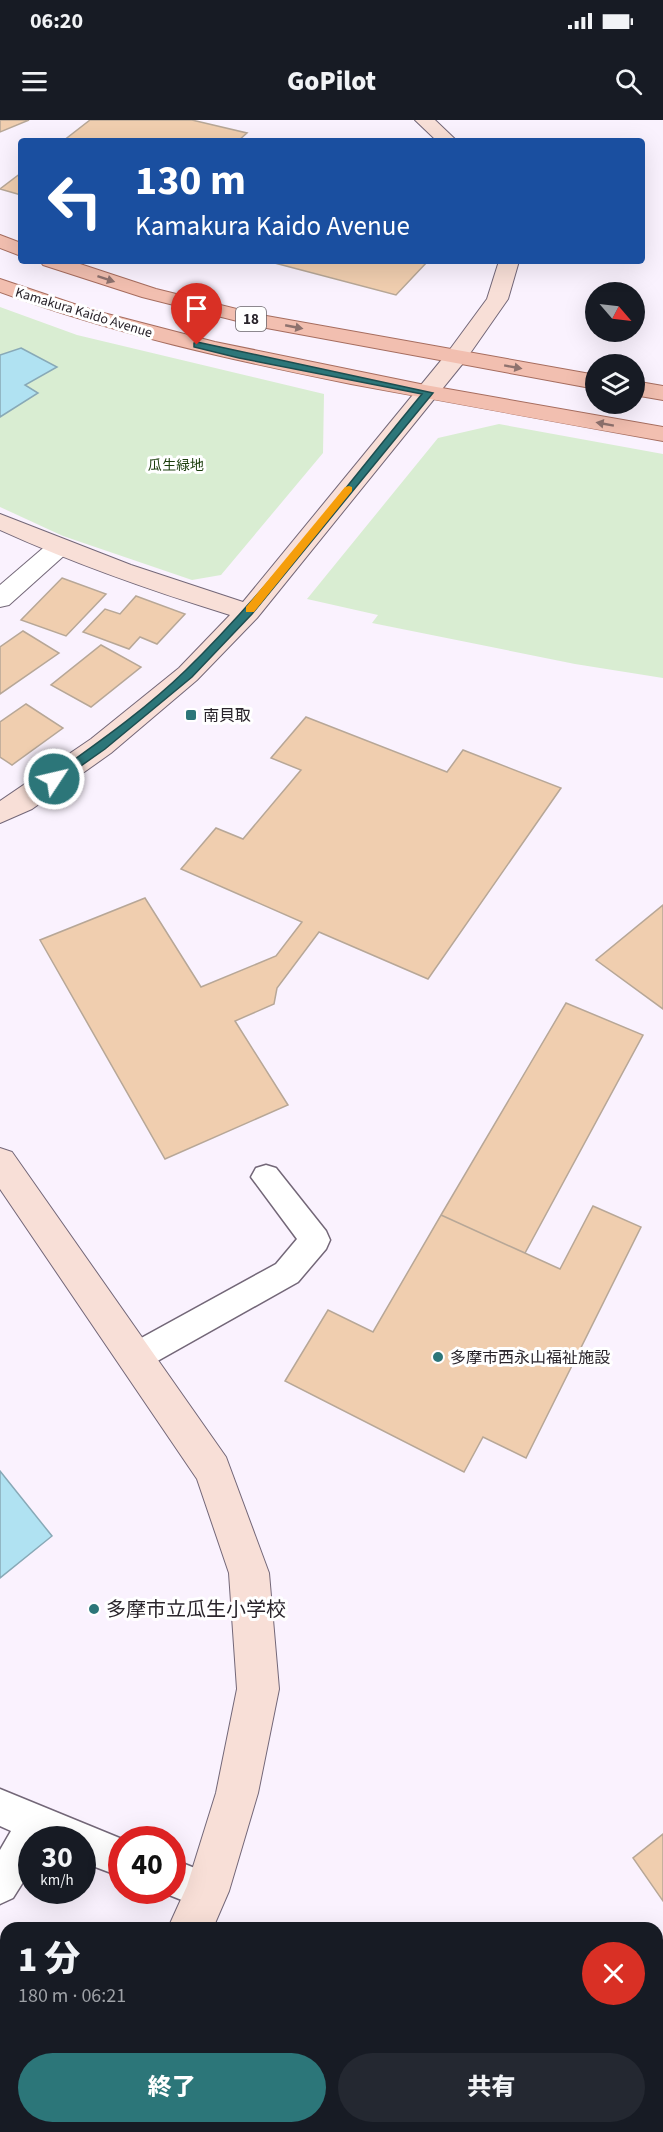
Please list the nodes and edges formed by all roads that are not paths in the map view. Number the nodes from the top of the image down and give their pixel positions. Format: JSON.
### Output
{"nodes":[{"id":1,"x":424,"y":120,"type":"edge"},
{"id":2,"x":445,"y":138,"type":"edge"},
{"id":3,"x":0,"y":241,"type":"edge"},
{"id":4,"x":18,"y":249,"type":"edge"},
{"id":5,"x":59,"y":264,"type":"edge"},
{"id":6,"x":508,"y":264,"type":"edge"},
{"id":7,"x":0,"y":285,"type":"edge"},
{"id":8,"x":456,"y":357,"type":"junction"},
{"id":9,"x":585,"y":380,"type":"edge"},
{"id":10,"x":645,"y":390,"type":"edge"},
{"id":11,"x":428,"y":393,"type":"junction"},
{"id":12,"x":663,"y":393,"type":"edge"},
{"id":13,"x":663,"y":434,"type":"edge"},
{"id":14,"x":0,"y":521,"type":"edge"},
{"id":15,"x":58,"y":548,"type":"junction"},
{"id":16,"x":0,"y":599,"type":"edge"},
{"id":17,"x":248,"y":612,"type":"junction"},
{"id":18,"x":0,"y":813,"type":"edge"},
{"id":19,"x":0,"y":1162,"type":"edge"},
{"id":20,"x":266,"y":1177,"type":"dead end"},
{"id":21,"x":134,"y":1358,"type":"junction"},
{"id":22,"x":0,"y":1808,"type":"edge"},
{"id":23,"x":36,"y":1825,"type":"joint"},
{"id":24,"x":190,"y":1884,"type":"edge"},
{"id":25,"x":0,"y":1885,"type":"edge"},
{"id":26,"x":190,"y":1922,"type":"edge"}],
"edges":[{"from":1,"to":2,"type":"street"},
{"from":3,"to":4,"type":"main road"},
{"from":5,"to":8,"type":"main road","number":"18","one_way":true},
{"from":6,"to":8,"type":"street"},
{"from":7,"to":11,"type":"main road","name":"Kamakura Kaido Avenue","number":"18"},
{"from":8,"to":9,"type":"main road","number":"18","one_way":true},
{"from":8,"to":11,"type":"street"},
{"from":10,"to":12,"type":"main road"},
{"from":13,"to":11,"type":"main road","name":"Kamakura Kaido Avenue","number":"18","one_way":true},
{"from":11,"to":17,"type":"street"},
{"from":14,"to":15,"type":"street"},
{"from":15,"to":16,"type":"street"},
{"from":15,"to":17,"type":"street"},
{"from":17,"to":18,"type":"street"},
{"from":19,"to":21,"type":"street"},
{"from":20,"to":21,"type":"lane"},
{"from":21,"to":24,"type":"street"},
{"from":22,"to":23,"type":"lane"},
{"from":23,"to":25,"type":"lane"},
{"from":24,"to":26,"type":"street"}]}
